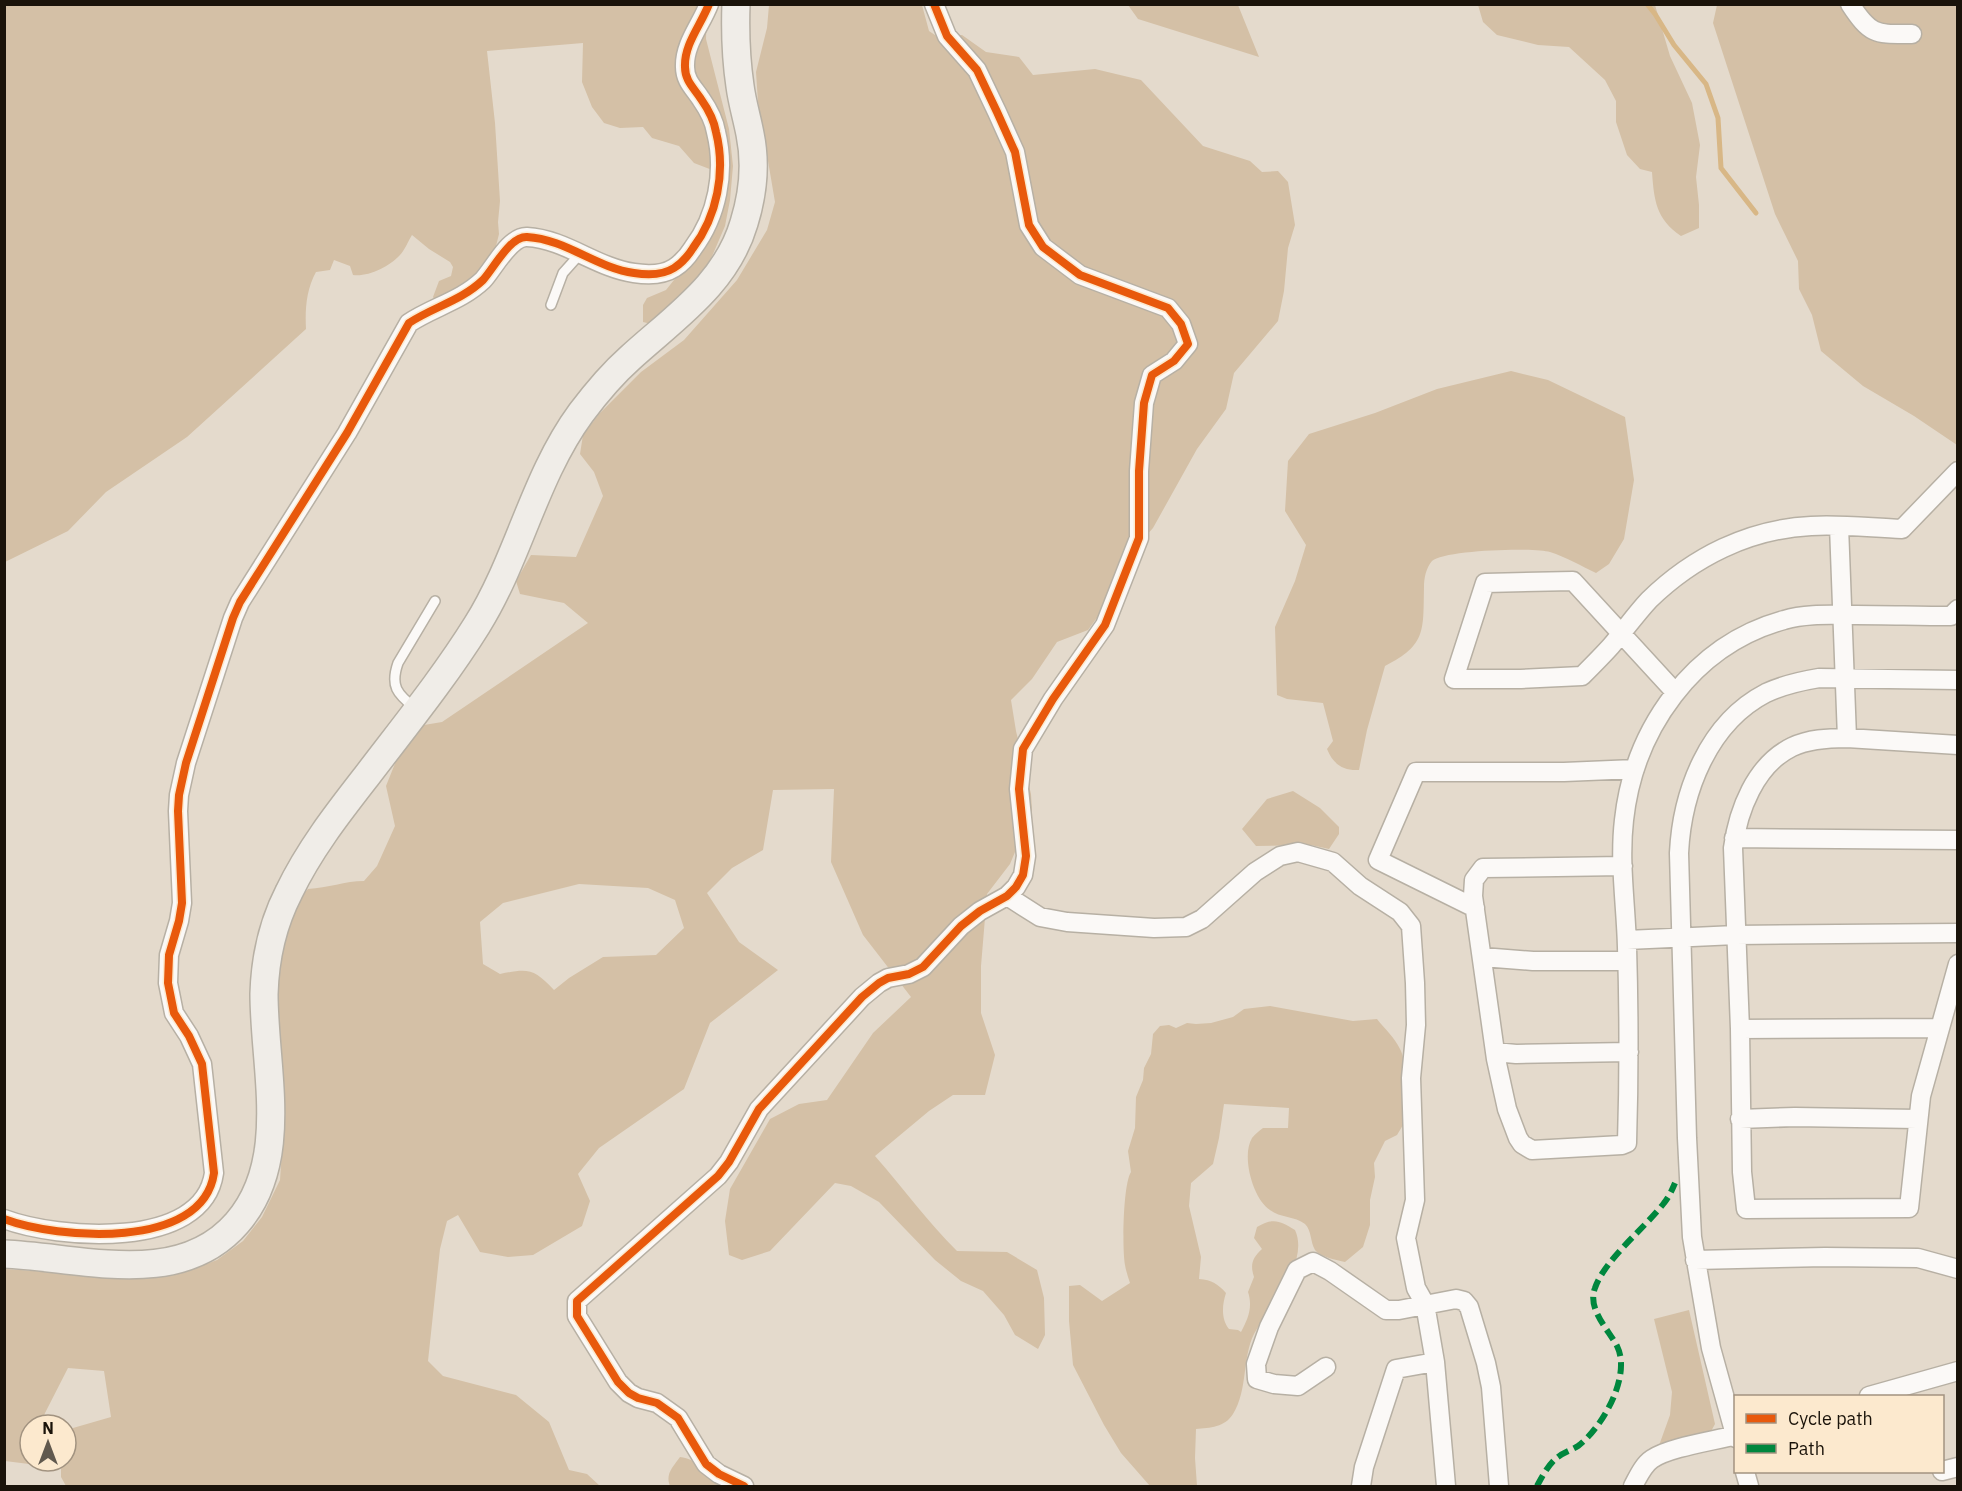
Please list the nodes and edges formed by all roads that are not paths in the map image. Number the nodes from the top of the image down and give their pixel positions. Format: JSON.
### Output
{"nodes":[{"id":1,"x":709,"y":4,"type":"edge"},
{"id":2,"x":736,"y":4,"type":"edge"},
{"id":3,"x":934,"y":4,"type":"edge"},
{"id":4,"x":1850,"y":4,"type":"edge"},
{"id":5,"x":1912,"y":34,"type":"dead end"},
{"id":6,"x":580,"y":254,"type":"junction"},
{"id":7,"x":551,"y":305,"type":"dead end"},
{"id":8,"x":1958,"y":471,"type":"edge"},
{"id":9,"x":1839,"y":526,"type":"junction"},
{"id":10,"x":435,"y":601,"type":"dead end"},
{"id":11,"x":1958,"y":609,"type":"edge"},
{"id":12,"x":1842,"y":615,"type":"junction"},
{"id":13,"x":1620,"y":633,"type":"junction"},
{"id":14,"x":1844,"y":677,"type":"junction"},
{"id":15,"x":1958,"y":680,"type":"edge"},
{"id":16,"x":1675,"y":692,"type":"junction"},
{"id":17,"x":417,"y":710,"type":"junction"},
{"id":18,"x":1846,"y":738,"type":"junction"},
{"id":19,"x":1958,"y":745,"type":"edge"},
{"id":20,"x":1635,"y":768,"type":"junction"},
{"id":21,"x":1734,"y":838,"type":"junction"},
{"id":22,"x":1958,"y":840,"type":"edge"},
{"id":23,"x":1623,"y":866,"type":"junction"},
{"id":24,"x":1007,"y":896,"type":"junction"},
{"id":25,"x":1475,"y":908,"type":"junction"},
{"id":26,"x":1958,"y":933,"type":"edge"},
{"id":27,"x":1736,"y":935,"type":"junction"},
{"id":28,"x":1683,"y":937,"type":"junction"},
{"id":29,"x":1627,"y":940,"type":"junction"},
{"id":30,"x":1482,"y":957,"type":"junction"},
{"id":31,"x":1627,"y":961,"type":"junction"},
{"id":32,"x":1958,"y":964,"type":"edge"},
{"id":33,"x":1940,"y":1028,"type":"junction"},
{"id":34,"x":1740,"y":1029,"type":"junction"},
{"id":35,"x":1495,"y":1052,"type":"junction"},
{"id":36,"x":1629,"y":1052,"type":"junction"},
{"id":37,"x":1740,"y":1119,"type":"junction"},
{"id":38,"x":1917,"y":1119,"type":"junction"},
{"id":39,"x":4,"y":1219,"type":"edge"},
{"id":40,"x":4,"y":1254,"type":"edge"},
{"id":41,"x":1695,"y":1260,"type":"junction"},
{"id":42,"x":1958,"y":1269,"type":"edge"},
{"id":43,"x":1425,"y":1304,"type":"junction"},
{"id":44,"x":1435,"y":1362,"type":"junction"},
{"id":45,"x":1326,"y":1367,"type":"dead end"},
{"id":46,"x":1958,"y":1371,"type":"edge"},
{"id":47,"x":1913,"y":1390,"type":"edge"},
{"id":48,"x":1876,"y":1395,"type":"edge"},
{"id":49,"x":1734,"y":1432,"type":"edge"},
{"id":50,"x":1734,"y":1436,"type":"edge"},
{"id":51,"x":1958,"y":1467,"type":"edge"},
{"id":52,"x":1944,"y":1473,"type":"edge"},
{"id":53,"x":744,"y":1486,"type":"edge"},
{"id":54,"x":1361,"y":1486,"type":"edge"},
{"id":55,"x":1446,"y":1486,"type":"edge"},
{"id":56,"x":1499,"y":1486,"type":"edge"},
{"id":57,"x":1633,"y":1486,"type":"edge"}],
"edges":[{"from":1,"to":6,"type":"street"},
{"from":2,"to":17,"type":"street"},
{"from":3,"to":24,"type":"street"},
{"from":4,"to":5,"type":"street"},
{"from":6,"to":7,"type":"lane"},
{"from":6,"to":39,"type":"street"},
{"from":8,"to":9,"type":"street"},
{"from":9,"to":12,"type":"street"},
{"from":9,"to":13,"type":"street"},
{"from":10,"to":17,"type":"lane"},
{"from":11,"to":12,"type":"street"},
{"from":12,"to":14,"type":"street"},
{"from":12,"to":16,"type":"street"},
{"from":13,"to":13,"type":"street"},
{"from":13,"to":16,"type":"street"},
{"from":14,"to":15,"type":"street"},
{"from":14,"to":18,"type":"street"},
{"from":14,"to":28,"type":"street"},
{"from":16,"to":20,"type":"street"},
{"from":17,"to":40,"type":"street"},
{"from":18,"to":19,"type":"street"},
{"from":18,"to":21,"type":"street"},
{"from":20,"to":23,"type":"street"},
{"from":20,"to":25,"type":"street"},
{"from":21,"to":22,"type":"street"},
{"from":21,"to":27,"type":"street"},
{"from":23,"to":25,"type":"street"},
{"from":23,"to":29,"type":"street"},
{"from":24,"to":43,"type":"street"},
{"from":24,"to":53,"type":"street"},
{"from":25,"to":30,"type":"street"},
{"from":26,"to":27,"type":"street"},
{"from":27,"to":28,"type":"street"},
{"from":27,"to":34,"type":"street"},
{"from":28,"to":29,"type":"street"},
{"from":28,"to":41,"type":"street"},
{"from":29,"to":31,"type":"street"},
{"from":30,"to":31,"type":"street"},
{"from":30,"to":35,"type":"street"},
{"from":31,"to":36,"type":"street"},
{"from":32,"to":33,"type":"street"},
{"from":33,"to":34,"type":"street"},
{"from":33,"to":38,"type":"street"},
{"from":34,"to":37,"type":"street"},
{"from":35,"to":36,"type":"street"},
{"from":35,"to":36,"type":"street"},
{"from":37,"to":38,"type":"street"},
{"from":37,"to":38,"type":"street"},
{"from":41,"to":42,"type":"street"},
{"from":41,"to":49,"type":"street"},
{"from":43,"to":44,"type":"street"},
{"from":43,"to":45,"type":"street"},
{"from":43,"to":56,"type":"street"},
{"from":44,"to":54,"type":"street"},
{"from":44,"to":55,"type":"street"},
{"from":46,"to":47,"type":"street"},
{"from":47,"to":48,"type":"street"},
{"from":50,"to":57,"type":"street"},
{"from":51,"to":52,"type":"street"}]}
